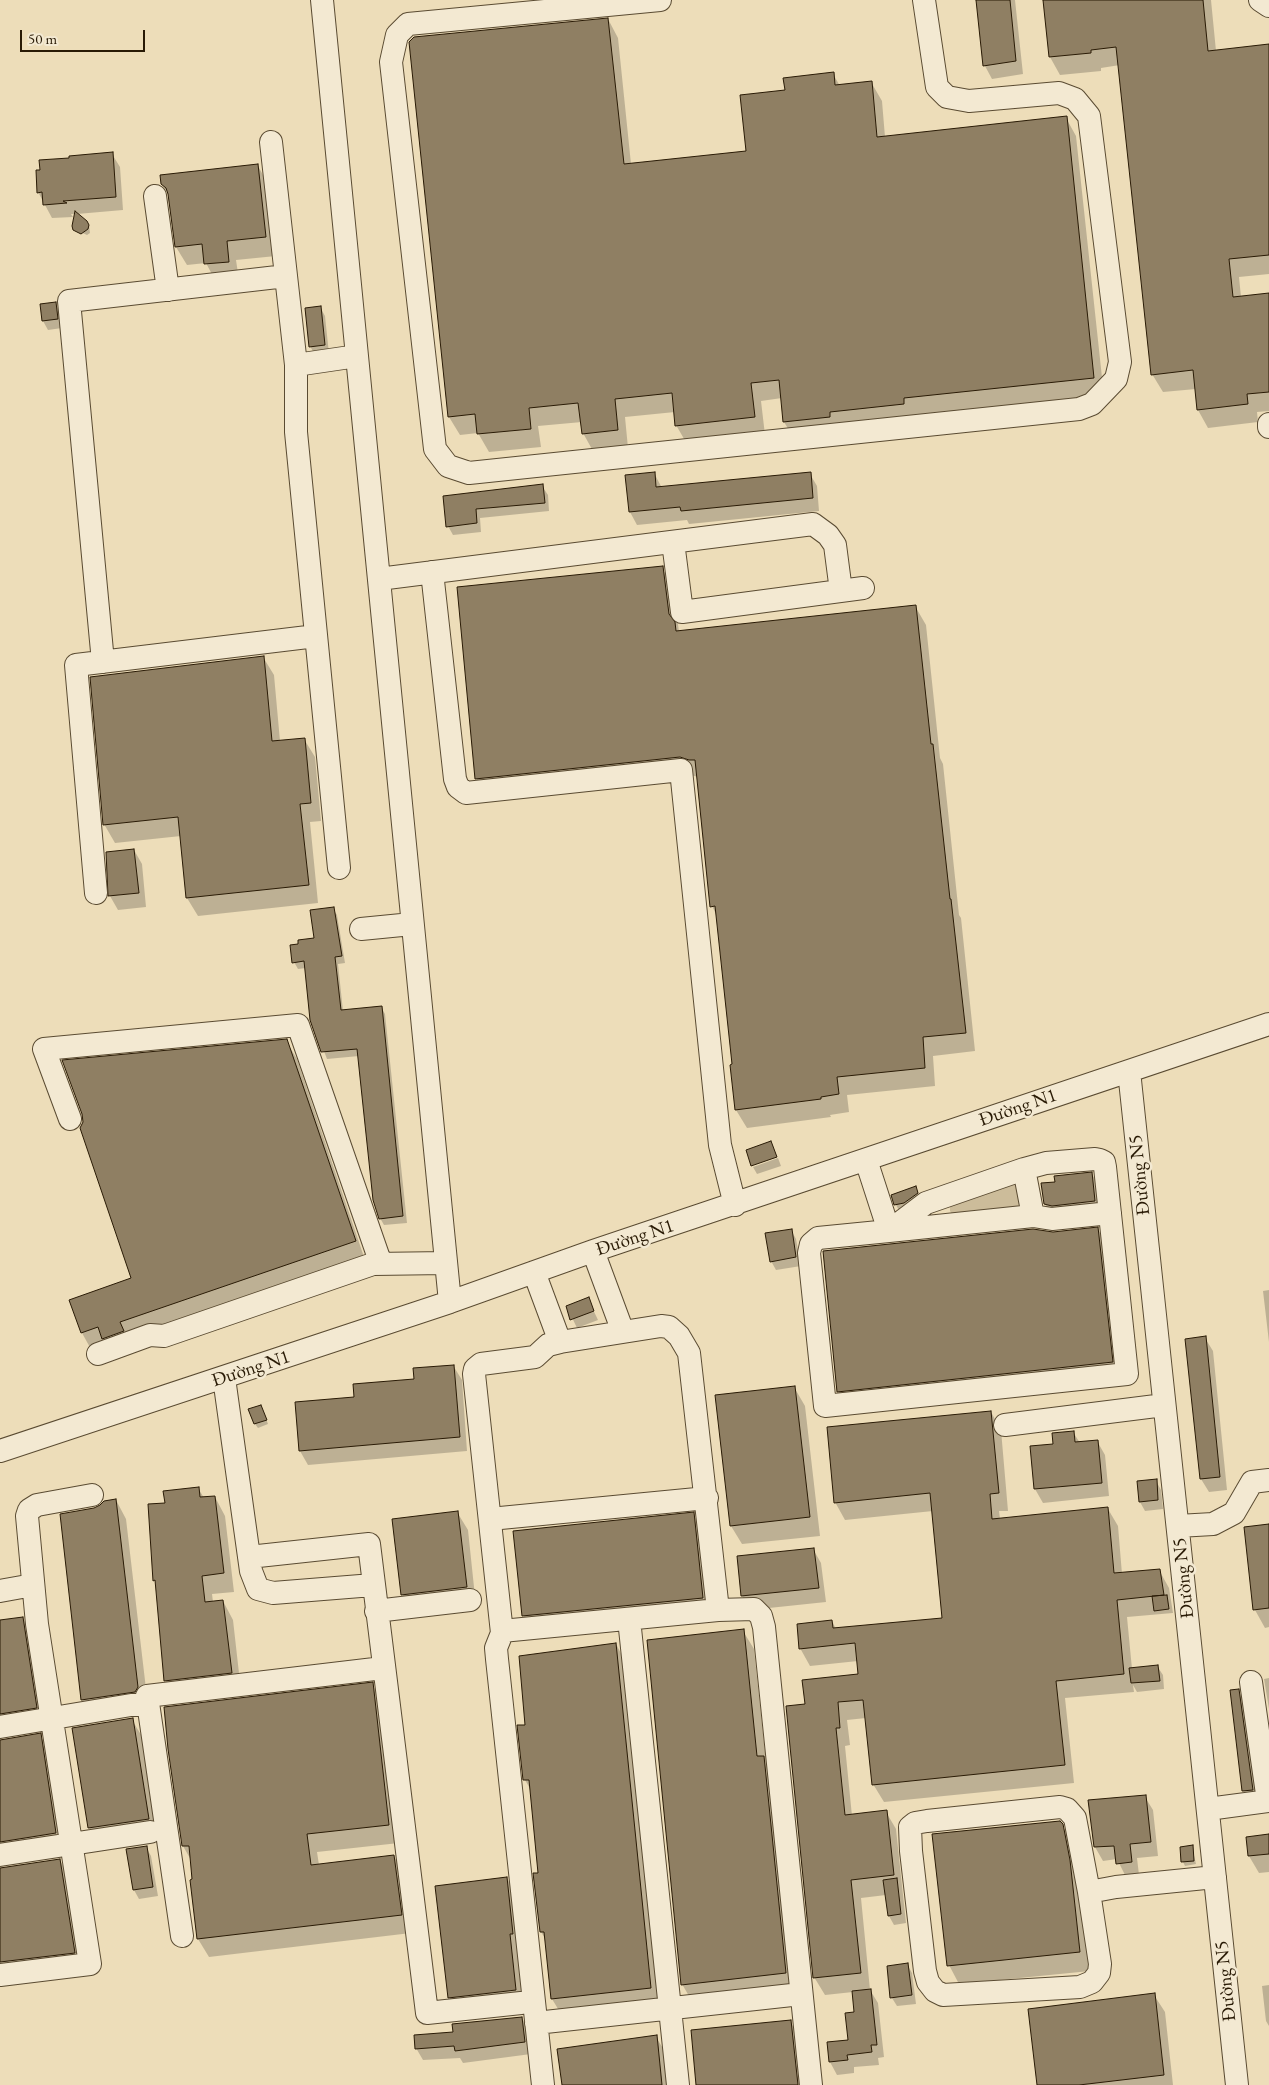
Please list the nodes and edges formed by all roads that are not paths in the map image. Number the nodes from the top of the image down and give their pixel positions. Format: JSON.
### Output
{"nodes":[{"id":1,"x":322,"y":0,"type":"edge"},
{"id":2,"x":660,"y":0,"type":"edge"},
{"id":3,"x":924,"y":0,"type":"edge"},
{"id":4,"x":1260,"y":0,"type":"edge"},
{"id":5,"x":1269,"y":6,"type":"edge"},
{"id":6,"x":271,"y":142,"type":"dead end"},
{"id":7,"x":155,"y":196,"type":"dead end"},
{"id":8,"x":286,"y":276,"type":"junction"},
{"id":9,"x":168,"y":290,"type":"junction"},
{"id":10,"x":357,"y":356,"type":"junction"},
{"id":11,"x":296,"y":365,"type":"junction"},
{"id":12,"x":1269,"y":424,"type":"edge"},
{"id":13,"x":1269,"y":427,"type":"edge"},
{"id":14,"x":672,"y":542,"type":"junction"},
{"id":15,"x":432,"y":572,"type":"junction"},
{"id":16,"x":379,"y":579,"type":"junction"},
{"id":17,"x":316,"y":636,"type":"junction"},
{"id":18,"x":103,"y":662,"type":"junction"},
{"id":19,"x":339,"y":868,"type":"dead end"},
{"id":20,"x":96,"y":893,"type":"dead end"},
{"id":21,"x":412,"y":924,"type":"junction"},
{"id":22,"x":360,"y":929,"type":"dead end"},
{"id":23,"x":1269,"y":1024,"type":"edge"},
{"id":24,"x":1129,"y":1071,"type":"junction"},
{"id":25,"x":70,"y":1119,"type":"dead end"},
{"id":26,"x":866,"y":1160,"type":"junction"},
{"id":27,"x":1024,"y":1168,"type":"junction"},
{"id":28,"x":735,"y":1204,"type":"junction"},
{"id":29,"x":1110,"y":1213,"type":"junction"},
{"id":30,"x":1033,"y":1216,"type":"junction"},
{"id":31,"x":889,"y":1230,"type":"junction"},
{"id":32,"x":593,"y":1251,"type":"junction"},
{"id":33,"x":446,"y":1263,"type":"junction"},
{"id":34,"x":381,"y":1264,"type":"junction"},
{"id":35,"x":534,"y":1272,"type":"junction"},
{"id":36,"x":450,"y":1302,"type":"junction"},
{"id":37,"x":623,"y":1332,"type":"junction"},
{"id":38,"x":560,"y":1342,"type":"junction"},
{"id":39,"x":98,"y":1354,"type":"dead end"},
{"id":40,"x":224,"y":1378,"type":"junction"},
{"id":41,"x":1164,"y":1405,"type":"junction"},
{"id":42,"x":1005,"y":1425,"type":"dead end"},
{"id":43,"x":0,"y":1451,"type":"edge"},
{"id":44,"x":1269,"y":1480,"type":"edge"},
{"id":45,"x":92,"y":1495,"type":"dead end"},
{"id":46,"x":707,"y":1498,"type":"junction"},
{"id":47,"x":490,"y":1519,"type":"junction"},
{"id":48,"x":1178,"y":1526,"type":"junction"},
{"id":49,"x":249,"y":1556,"type":"junction"},
{"id":50,"x":34,"y":1585,"type":"junction"},
{"id":51,"x":373,"y":1586,"type":"junction"},
{"id":52,"x":0,"y":1591,"type":"edge"},
{"id":53,"x":470,"y":1600,"type":"dead end"},
{"id":54,"x":718,"y":1610,"type":"junction"},
{"id":55,"x":376,"y":1611,"type":"junction"},
{"id":56,"x":629,"y":1619,"type":"junction"},
{"id":57,"x":502,"y":1631,"type":"junction"},
{"id":58,"x":383,"y":1668,"type":"junction"},
{"id":59,"x":1251,"y":1682,"type":"dead end"},
{"id":60,"x":148,"y":1705,"type":"junction"},
{"id":61,"x":52,"y":1718,"type":"junction"},
{"id":62,"x":0,"y":1727,"type":"edge"},
{"id":63,"x":1268,"y":1801,"type":"edge"},
{"id":64,"x":1208,"y":1809,"type":"junction"},
{"id":65,"x":150,"y":1832,"type":"dead end"},
{"id":66,"x":72,"y":1844,"type":"junction"},
{"id":67,"x":0,"y":1855,"type":"edge"},
{"id":68,"x":1215,"y":1877,"type":"junction"},
{"id":69,"x":1089,"y":1892,"type":"junction"},
{"id":70,"x":182,"y":1936,"type":"dead end"},
{"id":71,"x":0,"y":1975,"type":"edge"},
{"id":72,"x":801,"y":1994,"type":"junction"},
{"id":73,"x":521,"y":2003,"type":"dead end"},
{"id":74,"x":669,"y":2008,"type":"junction"},
{"id":75,"x":536,"y":2023,"type":"junction"},
{"id":76,"x":543,"y":2085,"type":"edge"},
{"id":77,"x":678,"y":2085,"type":"edge"},
{"id":78,"x":811,"y":2085,"type":"edge"},
{"id":79,"x":1237,"y":2085,"type":"edge"}],
"edges":[{"from":1,"to":10,"type":"street"},
{"from":2,"to":3,"type":"street"},
{"from":4,"to":5,"type":"street"},
{"from":6,"to":8,"type":"street"},
{"from":7,"to":9,"type":"street"},
{"from":8,"to":9,"type":"street"},
{"from":8,"to":11,"type":"street"},
{"from":9,"to":18,"type":"street"},
{"from":10,"to":11,"type":"street"},
{"from":10,"to":16,"type":"street"},
{"from":11,"to":17,"type":"street"},
{"from":12,"to":13,"type":"street"},
{"from":14,"to":14,"type":"street"},
{"from":14,"to":15,"type":"street"},
{"from":15,"to":16,"type":"street"},
{"from":15,"to":28,"type":"street"},
{"from":16,"to":21,"type":"street"},
{"from":17,"to":18,"type":"street"},
{"from":17,"to":19,"type":"street"},
{"from":18,"to":20,"type":"street"},
{"from":21,"to":22,"type":"street"},
{"from":21,"to":33,"type":"street"},
{"from":23,"to":24,"type":"street","name":"Đường N1"},
{"from":24,"to":26,"type":"street","name":"Đường N1"},
{"from":24,"to":41,"type":"street","name":"Đường N5"},
{"from":25,"to":34,"type":"street"},
{"from":26,"to":28,"type":"street","name":"Đường N1"},
{"from":26,"to":31,"type":"street"},
{"from":27,"to":29,"type":"street"},
{"from":27,"to":30,"type":"street"},
{"from":27,"to":31,"type":"street"},
{"from":28,"to":32,"type":"street","name":"Đường N1"},
{"from":29,"to":30,"type":"street"},
{"from":29,"to":31,"type":"street"},
{"from":30,"to":31,"type":"street"},
{"from":32,"to":35,"type":"street","name":"Đường N1"},
{"from":32,"to":37,"type":"street"},
{"from":33,"to":34,"type":"street"},
{"from":33,"to":36,"type":"street"},
{"from":34,"to":39,"type":"street"},
{"from":35,"to":36,"type":"street","name":"Đường N1"},
{"from":35,"to":38,"type":"street"},
{"from":36,"to":40,"type":"street","name":"Đường N1"},
{"from":37,"to":38,"type":"street"},
{"from":37,"to":46,"type":"street"},
{"from":38,"to":47,"type":"street"},
{"from":40,"to":43,"type":"street","name":"Đường N1"},
{"from":40,"to":49,"type":"street"},
{"from":41,"to":42,"type":"street"},
{"from":41,"to":48,"type":"street","name":"Đường N5"},
{"from":44,"to":48,"type":"street"},
{"from":45,"to":50,"type":"street"},
{"from":46,"to":47,"type":"street"},
{"from":46,"to":54,"type":"street"},
{"from":47,"to":57,"type":"street"},
{"from":48,"to":64,"type":"street","name":"Đường N5"},
{"from":49,"to":51,"type":"street"},
{"from":49,"to":51,"type":"street"},
{"from":50,"to":52,"type":"street"},
{"from":50,"to":61,"type":"street"},
{"from":51,"to":55,"type":"street"},
{"from":53,"to":55,"type":"street"},
{"from":54,"to":56,"type":"street"},
{"from":54,"to":72,"type":"street"},
{"from":55,"to":58,"type":"street"},
{"from":56,"to":57,"type":"street"},
{"from":56,"to":74,"type":"street"},
{"from":57,"to":75,"type":"street"},
{"from":58,"to":60,"type":"street"},
{"from":58,"to":73,"type":"street"},
{"from":59,"to":63,"type":"street"},
{"from":60,"to":61,"type":"street"},
{"from":60,"to":70,"type":"street"},
{"from":61,"to":62,"type":"street"},
{"from":61,"to":66,"type":"street"},
{"from":63,"to":64,"type":"street"},
{"from":64,"to":68,"type":"street","name":"Đường N5"},
{"from":65,"to":66,"type":"street"},
{"from":66,"to":67,"type":"street"},
{"from":66,"to":71,"type":"street"},
{"from":68,"to":69,"type":"street"},
{"from":68,"to":79,"type":"street","name":"Đường N5"},
{"from":69,"to":69,"type":"street"},
{"from":72,"to":74,"type":"street"},
{"from":72,"to":78,"type":"street"},
{"from":74,"to":75,"type":"street"},
{"from":74,"to":77,"type":"street"},
{"from":75,"to":76,"type":"street"}]}
